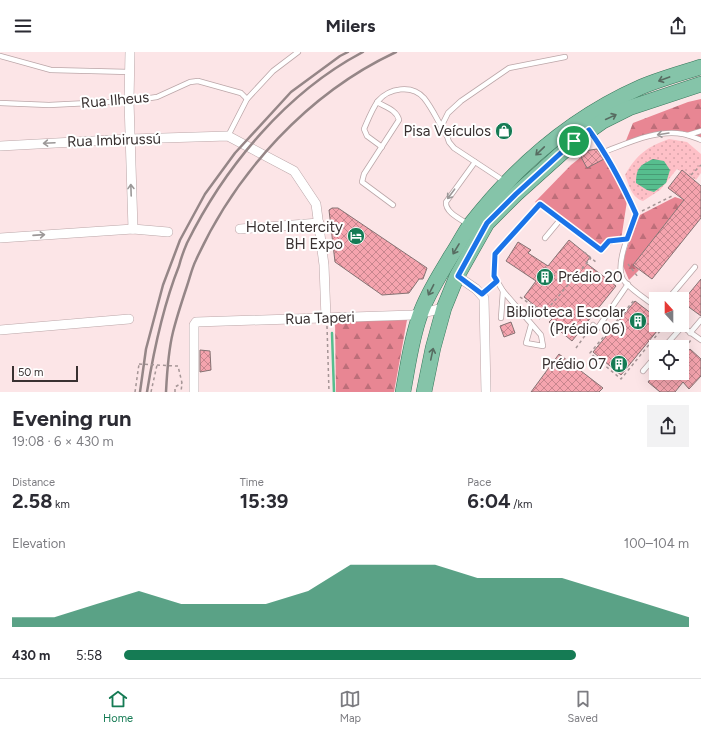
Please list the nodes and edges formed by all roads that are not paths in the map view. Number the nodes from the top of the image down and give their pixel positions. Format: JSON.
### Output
{"nodes":[{"id":1,"x":130,"y":52,"type":"edge"},
{"id":2,"x":298,"y":52,"type":"edge"},
{"id":3,"x":0,"y":56,"type":"edge"},
{"id":4,"x":566,"y":57,"type":"dead end"},
{"id":5,"x":701,"y":67,"type":"edge"},
{"id":6,"x":130,"y":72,"type":"junction"},
{"id":7,"x":701,"y":84,"type":"edge"},
{"id":8,"x":247,"y":99,"type":"junction"},
{"id":9,"x":129,"y":101,"type":"junction"},
{"id":10,"x":377,"y":102,"type":"junction"},
{"id":11,"x":0,"y":103,"type":"edge"},
{"id":12,"x":441,"y":127,"type":"junction"},
{"id":13,"x":589,"y":130,"type":"junction"},
{"id":14,"x":701,"y":131,"type":"edge"},
{"id":15,"x":688,"y":135,"type":"junction"},
{"id":16,"x":228,"y":136,"type":"junction"},
{"id":17,"x":130,"y":139,"type":"junction"},
{"id":18,"x":701,"y":140,"type":"edge"},
{"id":19,"x":0,"y":146,"type":"edge"},
{"id":20,"x":382,"y":147,"type":"junction"},
{"id":21,"x":604,"y":152,"type":"junction"},
{"id":22,"x":475,"y":162,"type":"junction"},
{"id":23,"x":507,"y":183,"type":"junction"},
{"id":24,"x":393,"y":205,"type":"dead end"},
{"id":25,"x":560,"y":220,"type":"junction"},
{"id":26,"x":319,"y":223,"type":"junction"},
{"id":27,"x":470,"y":226,"type":"junction"},
{"id":28,"x":132,"y":229,"type":"junction"},
{"id":29,"x":240,"y":229,"type":"dead end"},
{"id":30,"x":168,"y":232,"type":"dead end"},
{"id":31,"x":0,"y":238,"type":"edge"},
{"id":32,"x":545,"y":238,"type":"dead end"},
{"id":33,"x":627,"y":239,"type":"junction"},
{"id":34,"x":695,"y":267,"type":"dead end"},
{"id":35,"x":458,"y":276,"type":"junction"},
{"id":36,"x":497,"y":281,"type":"junction"},
{"id":37,"x":628,"y":284,"type":"junction"},
{"id":38,"x":503,"y":291,"type":"junction"},
{"id":39,"x":674,"y":292,"type":"edge"},
{"id":40,"x":482,"y":294,"type":"junction"},
{"id":41,"x":649,"y":301,"type":"edge"},
{"id":42,"x":444,"y":308,"type":"junction"},
{"id":43,"x":420,"y":314,"type":"junction"},
{"id":44,"x":326,"y":318,"type":"junction"},
{"id":45,"x":501,"y":318,"type":"dead end"},
{"id":46,"x":129,"y":319,"type":"dead end"},
{"id":47,"x":701,"y":320,"type":"edge"},
{"id":48,"x":531,"y":325,"type":"junction"},
{"id":49,"x":593,"y":326,"type":"dead end"},
{"id":50,"x":0,"y":330,"type":"edge"},
{"id":51,"x":676,"y":332,"type":"edge"},
{"id":52,"x":690,"y":333,"type":"joint"},
{"id":53,"x":670,"y":340,"type":"edge"},
{"id":54,"x":701,"y":340,"type":"edge"},
{"id":55,"x":649,"y":364,"type":"edge"},
{"id":56,"x":643,"y":371,"type":"dead end"},
{"id":57,"x":194,"y":392,"type":"edge"},
{"id":58,"x":403,"y":392,"type":"edge"},
{"id":59,"x":424,"y":392,"type":"edge"},
{"id":60,"x":486,"y":392,"type":"edge"}],
"edges":[{"from":1,"to":6,"type":"street"},
{"from":2,"to":8,"type":"lane"},
{"from":3,"to":6,"type":"lane"},
{"from":4,"to":12,"type":"lane"},
{"from":5,"to":23,"type":"main road","one_way":true},
{"from":6,"to":9,"type":"street"},
{"from":13,"to":7,"type":"main road","one_way":true},
{"from":8,"to":9,"type":"lane","name":"Rua Ilheus"},
{"from":8,"to":16,"type":"lane"},
{"from":9,"to":11,"type":"lane","name":"Rua Ilheus"},
{"from":9,"to":17,"type":"street"},
{"from":10,"to":12,"type":"lane"},
{"from":10,"to":20,"type":"lane"},
{"from":10,"to":20,"type":"lane"},
{"from":12,"to":22,"type":"lane"},
{"from":13,"to":21,"type":"lane"},
{"from":13,"to":35,"type":"main road"},
{"from":14,"to":15,"type":"lane"},
{"from":15,"to":18,"type":"lane"},
{"from":15,"to":21,"type":"lane","one_way":true},
{"from":16,"to":17,"type":"street","name":"Rua Imbirussú"},
{"from":16,"to":26,"type":"street"},
{"from":17,"to":19,"type":"street","name":"Rua Imbirussú","one_way":true},
{"from":28,"to":17,"type":"street","one_way":true},
{"from":20,"to":24,"type":"lane"},
{"from":21,"to":33,"type":"lane"},
{"from":22,"to":23,"type":"lane"},
{"from":22,"to":27,"type":"lane","one_way":true},
{"from":23,"to":27,"type":"main road"},
{"from":25,"to":32,"type":"lane"},
{"from":25,"to":33,"type":"lane"},
{"from":25,"to":36,"type":"lane"},
{"from":26,"to":29,"type":"street"},
{"from":26,"to":44,"type":"street"},
{"from":27,"to":43,"type":"main road","one_way":true},
{"from":28,"to":30,"type":"street"},
{"from":31,"to":28,"type":"street","one_way":true},
{"from":33,"to":37,"type":"lane"},
{"from":34,"to":39,"type":"lane"},
{"from":35,"to":40,"type":"street"},
{"from":35,"to":42,"type":"main road"},
{"from":36,"to":38,"type":"lane"},
{"from":36,"to":40,"type":"lane"},
{"from":37,"to":41,"type":"lane"},
{"from":37,"to":49,"type":"lane"},
{"from":38,"to":45,"type":"lane"},
{"from":38,"to":48,"type":"lane"},
{"from":40,"to":60,"type":"street"},
{"from":42,"to":43,"type":"street","name":"Rua Taperi"},
{"from":59,"to":42,"type":"main road","one_way":true},
{"from":43,"to":44,"type":"street","name":"Rua Taperi"},
{"from":43,"to":58,"type":"main road"},
{"from":44,"to":57,"type":"street","name":"Rua Taperi"},
{"from":46,"to":50,"type":"street"},
{"from":47,"to":52,"type":"lane"},
{"from":48,"to":48,"type":"lane"},
{"from":51,"to":53,"type":"lane"},
{"from":52,"to":54,"type":"lane"},
{"from":55,"to":56,"type":"lane"}]}
